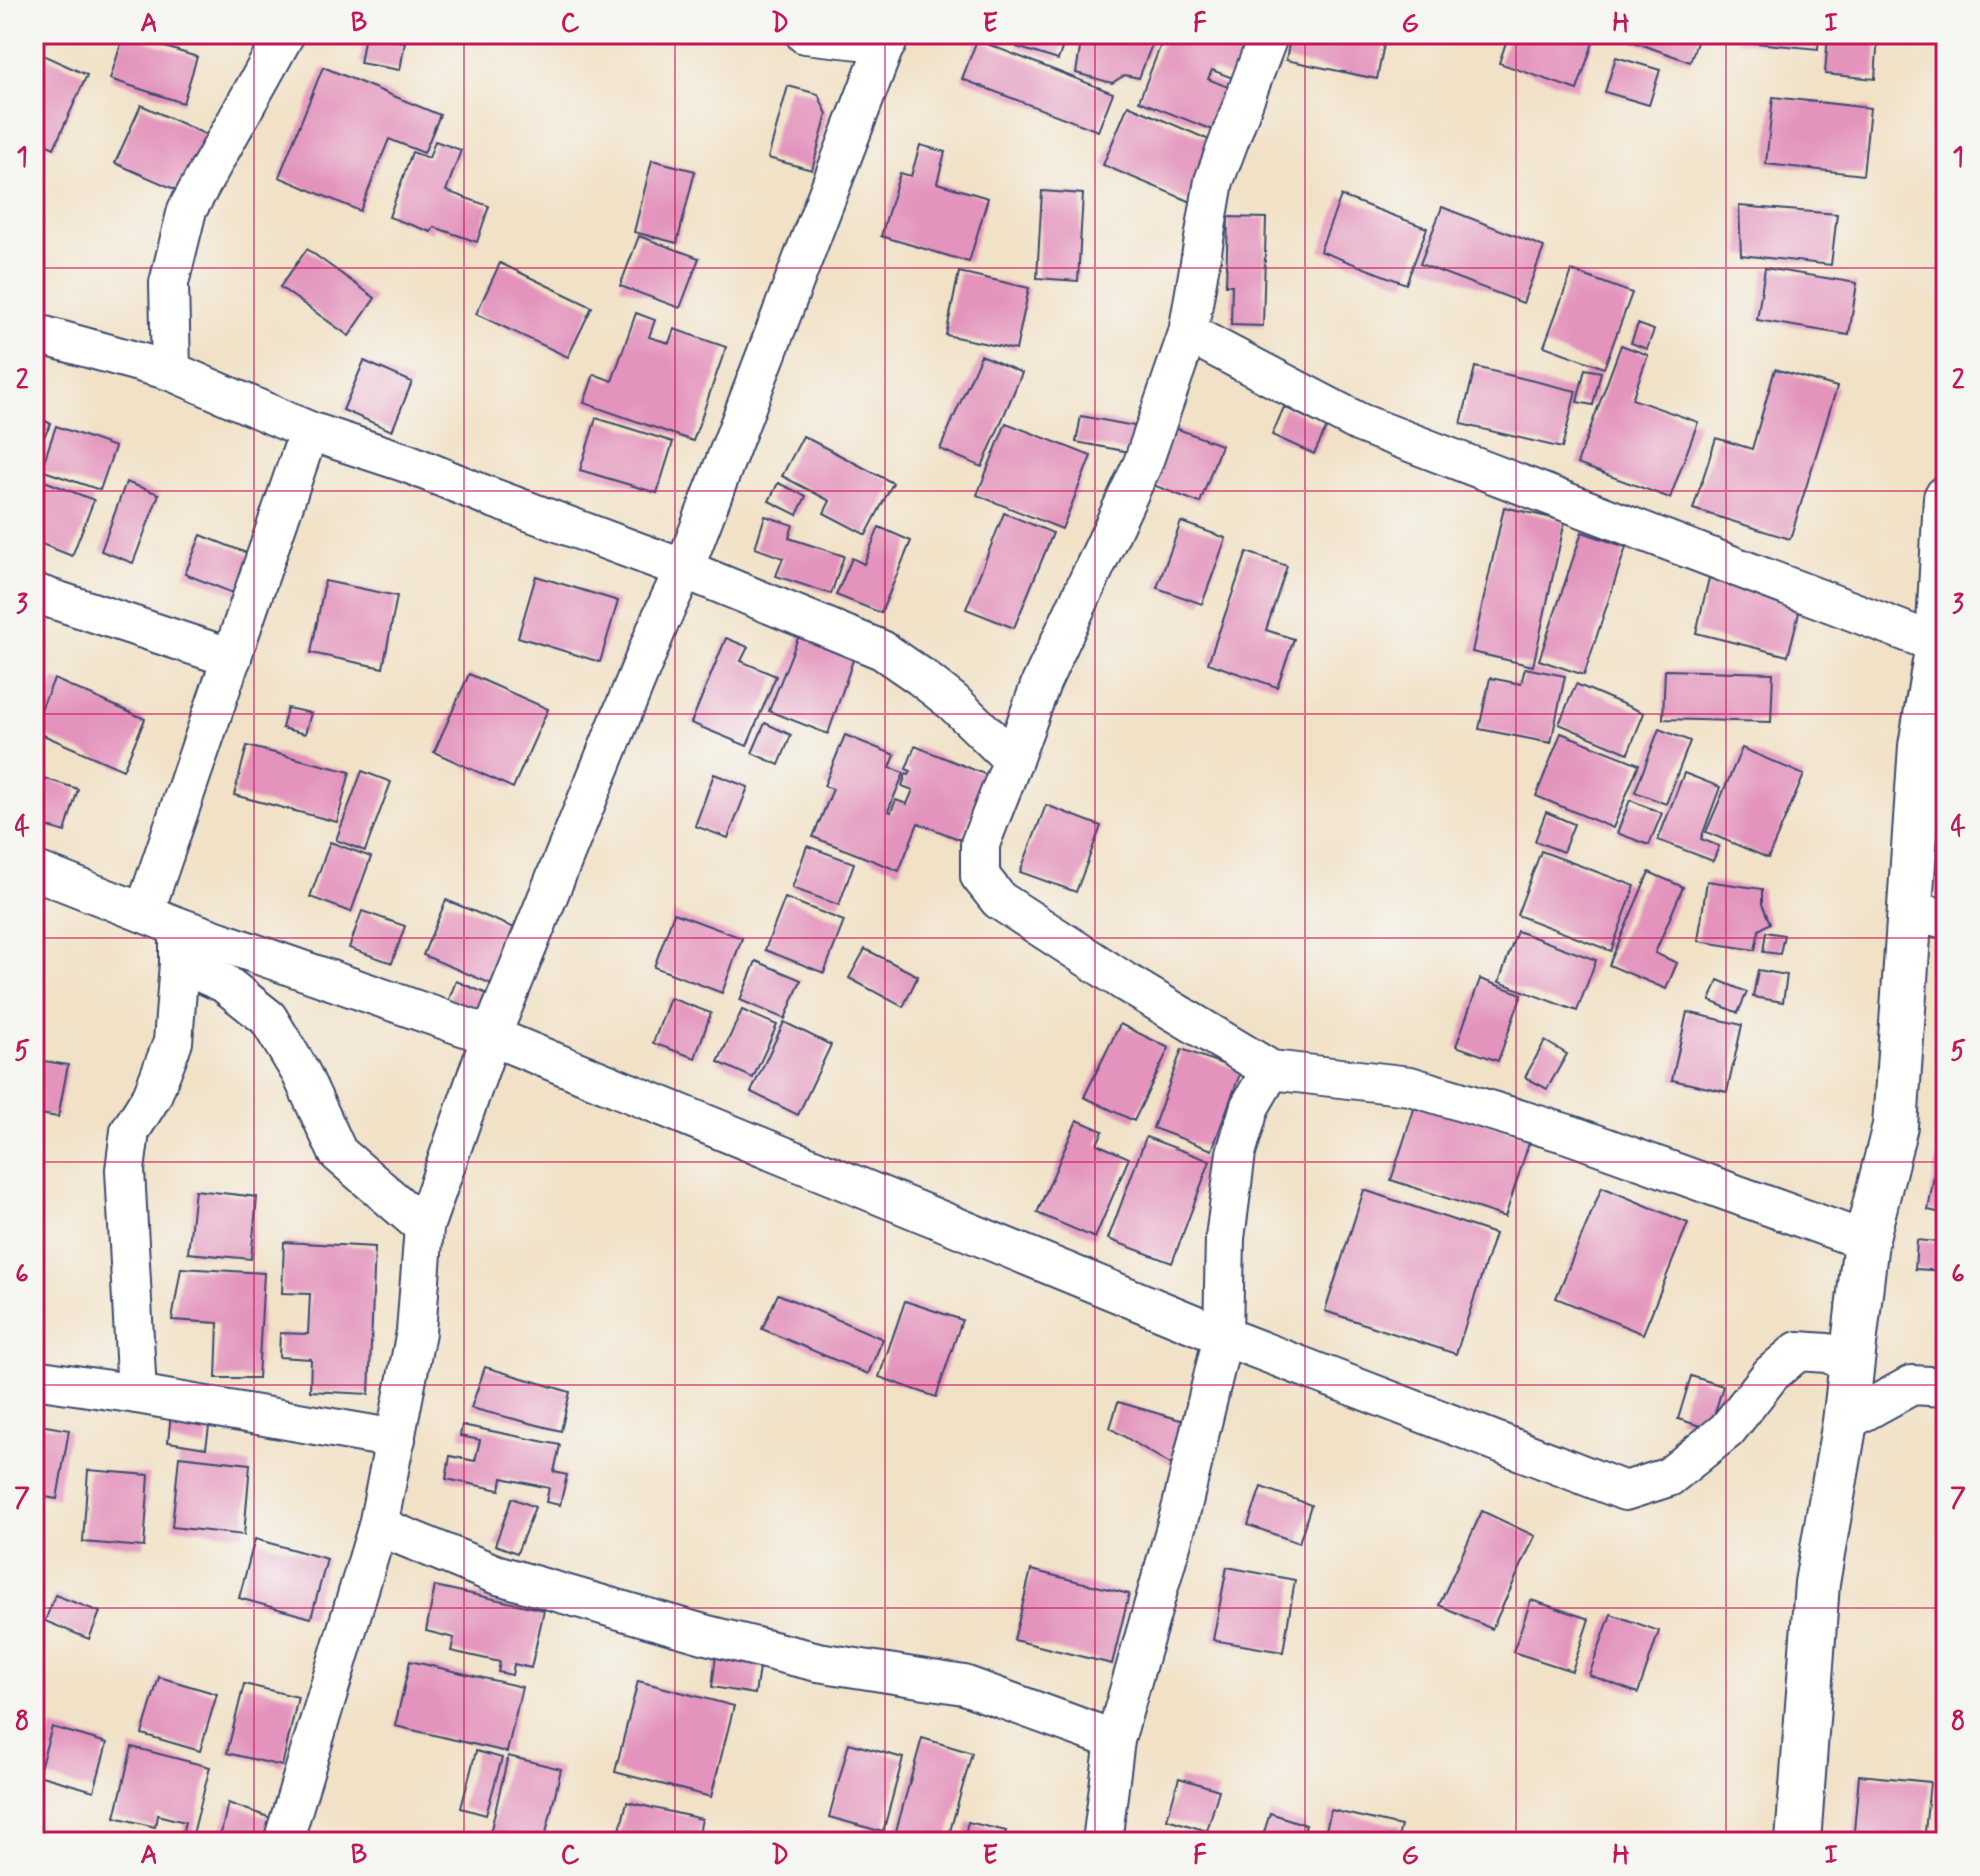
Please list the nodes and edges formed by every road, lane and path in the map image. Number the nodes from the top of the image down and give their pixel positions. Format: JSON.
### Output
{"nodes":[{"id":1,"x":285,"y":34,"type":"edge"},
{"id":2,"x":805,"y":34,"type":"edge"},
{"id":3,"x":1269,"y":34,"type":"edge"},
{"id":4,"x":888,"y":38,"type":"edge"},
{"id":5,"x":34,"y":333,"type":"edge"},
{"id":6,"x":1188,"y":333,"type":"junction"},
{"id":7,"x":171,"y":371,"type":"junction"},
{"id":8,"x":309,"y":431,"type":"junction"},
{"id":9,"x":1946,"y":498,"type":"edge"},
{"id":10,"x":684,"y":569,"type":"junction"},
{"id":11,"x":34,"y":593,"type":"edge"},
{"id":12,"x":1938,"y":644,"type":"junction"},
{"id":13,"x":232,"y":658,"type":"junction"},
{"id":14,"x":1013,"y":760,"type":"junction"},
{"id":15,"x":34,"y":870,"type":"edge"},
{"id":16,"x":144,"y":913,"type":"junction"},
{"id":17,"x":1927,"y":915,"type":"edge"},
{"id":18,"x":179,"y":945,"type":"junction"},
{"id":19,"x":491,"y":1036,"type":"junction"},
{"id":20,"x":1271,"y":1070,"type":"junction"},
{"id":21,"x":424,"y":1227,"type":"junction"},
{"id":22,"x":1866,"y":1241,"type":"junction"},
{"id":23,"x":1223,"y":1336,"type":"junction"},
{"id":24,"x":1853,"y":1364,"type":"junction"},
{"id":25,"x":34,"y":1379,"type":"edge"},
{"id":26,"x":1946,"y":1387,"type":"edge"},
{"id":27,"x":137,"y":1394,"type":"junction"},
{"id":28,"x":1845,"y":1422,"type":"junction"},
{"id":29,"x":396,"y":1439,"type":"junction"},
{"id":30,"x":378,"y":1526,"type":"junction"},
{"id":31,"x":1115,"y":1740,"type":"junction"},
{"id":32,"x":283,"y":1842,"type":"edge"},
{"id":33,"x":1102,"y":1842,"type":"edge"},
{"id":34,"x":1798,"y":1842,"type":"edge"}],
"edges":[{"from":1,"to":7,"type":"street"},
{"from":2,"to":4,"type":"street"},
{"from":3,"to":6,"type":"street"},
{"from":4,"to":10,"type":"street"},
{"from":5,"to":7,"type":"street"},
{"from":6,"to":12,"type":"street"},
{"from":6,"to":14,"type":"street"},
{"from":7,"to":8,"type":"street"},
{"from":8,"to":10,"type":"street"},
{"from":8,"to":13,"type":"street"},
{"from":9,"to":12,"type":"street"},
{"from":10,"to":14,"type":"street"},
{"from":10,"to":19,"type":"street"},
{"from":11,"to":13,"type":"street"},
{"from":12,"to":17,"type":"street"},
{"from":13,"to":16,"type":"street"},
{"from":14,"to":20,"type":"street"},
{"from":15,"to":16,"type":"street"},
{"from":16,"to":18,"type":"street"},
{"from":17,"to":22,"type":"street"},
{"from":18,"to":19,"type":"street"},
{"from":18,"to":21,"type":"street"},
{"from":18,"to":27,"type":"street"},
{"from":19,"to":21,"type":"street"},
{"from":19,"to":23,"type":"street"},
{"from":20,"to":22,"type":"street"},
{"from":20,"to":23,"type":"street"},
{"from":21,"to":29,"type":"street"},
{"from":22,"to":24,"type":"street"},
{"from":23,"to":24,"type":"street"},
{"from":23,"to":31,"type":"street"},
{"from":24,"to":28,"type":"street"},
{"from":25,"to":27,"type":"street"},
{"from":26,"to":28,"type":"street"},
{"from":27,"to":29,"type":"street"},
{"from":28,"to":34,"type":"street"},
{"from":29,"to":30,"type":"street"},
{"from":30,"to":31,"type":"street"},
{"from":30,"to":32,"type":"street"},
{"from":31,"to":33,"type":"street"}]}
